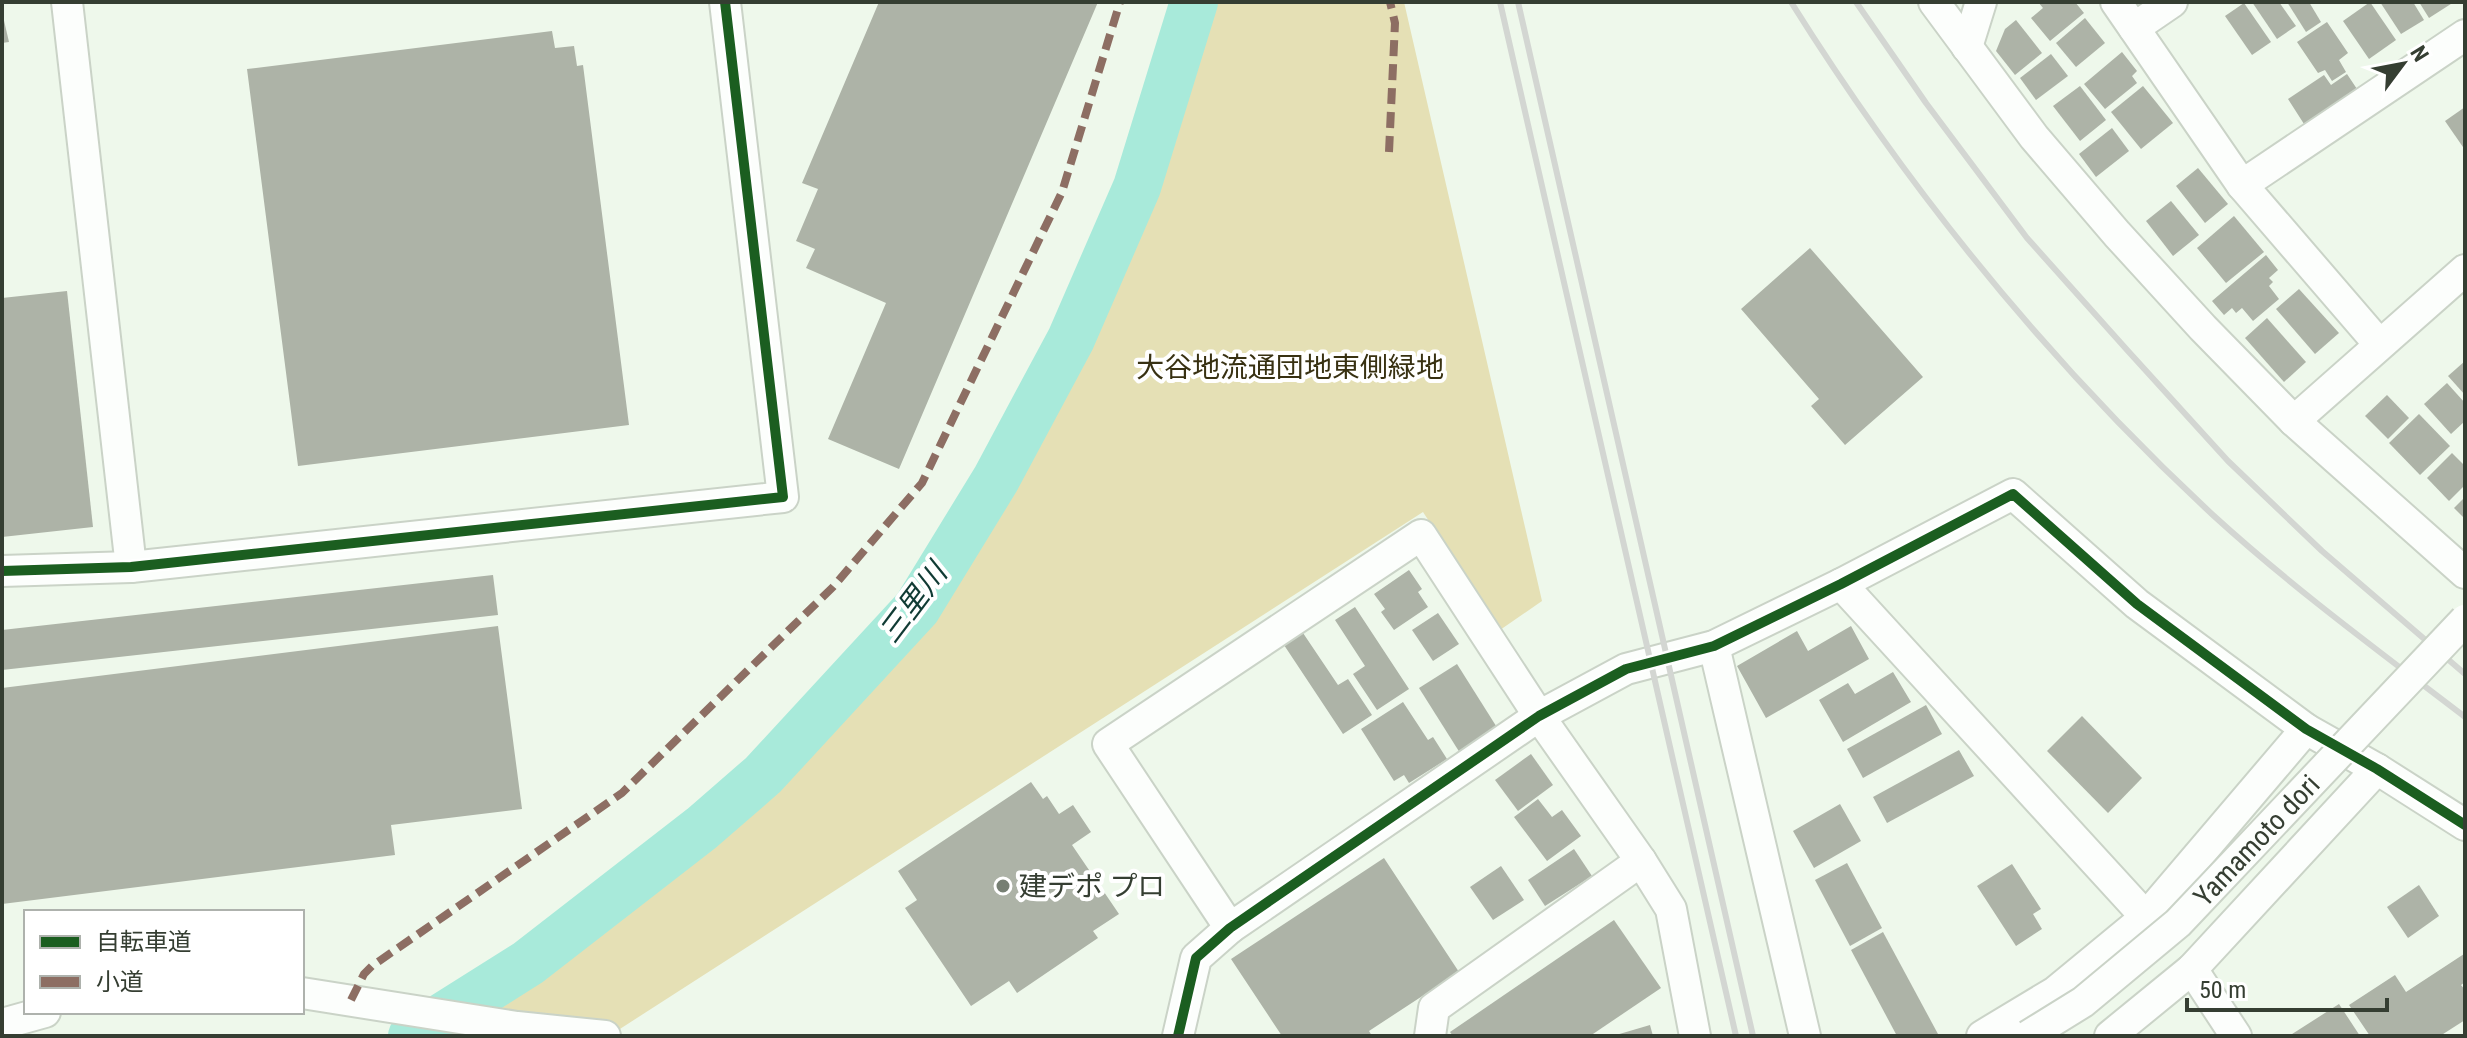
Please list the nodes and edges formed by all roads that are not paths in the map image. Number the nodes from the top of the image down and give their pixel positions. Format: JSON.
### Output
{"nodes":[{"id":1,"x":67,"y":2,"type":"edge"},
{"id":2,"x":725,"y":2,"type":"edge"},
{"id":3,"x":1934,"y":2,"type":"edge"},
{"id":4,"x":1981,"y":2,"type":"edge"},
{"id":5,"x":2116,"y":2,"type":"edge"},
{"id":6,"x":2172,"y":2,"type":"edge"},
{"id":7,"x":2134,"y":28,"type":"junction"},
{"id":8,"x":2465,"y":35,"type":"edge"},
{"id":9,"x":1967,"y":47,"type":"junction"},
{"id":10,"x":2242,"y":185,"type":"junction"},
{"id":11,"x":2465,"y":270,"type":"edge"},
{"id":12,"x":2379,"y":344,"type":"junction"},
{"id":13,"x":2294,"y":421,"type":"junction"},
{"id":14,"x":131,"y":567,"type":"junction"},
{"id":15,"x":2463,"y":567,"type":"edge"},
{"id":16,"x":2,"y":571,"type":"edge"},
{"id":17,"x":1841,"y":584,"type":"junction"},
{"id":18,"x":2465,"y":620,"type":"edge"},
{"id":19,"x":1714,"y":646,"type":"junction"},
{"id":20,"x":1539,"y":716,"type":"junction"},
{"id":21,"x":2306,"y":729,"type":"junction"},
{"id":22,"x":2377,"y":769,"type":"junction"},
{"id":23,"x":2465,"y":825,"type":"edge"},
{"id":24,"x":1641,"y":861,"type":"junction"},
{"id":25,"x":2146,"y":917,"type":"junction"},
{"id":26,"x":1230,"y":928,"type":"junction"},
{"id":27,"x":2192,"y":969,"type":"junction"},
{"id":28,"x":304,"y":993,"type":"edge"},
{"id":29,"x":38,"y":1014,"type":"edge"},
{"id":30,"x":2,"y":1024,"type":"edge"},
{"id":31,"x":605,"y":1036,"type":"edge"},
{"id":32,"x":1178,"y":1036,"type":"edge"},
{"id":33,"x":1430,"y":1036,"type":"edge"},
{"id":34,"x":1695,"y":1036,"type":"edge"},
{"id":35,"x":1805,"y":1036,"type":"edge"},
{"id":36,"x":1982,"y":1036,"type":"edge"},
{"id":37,"x":2028,"y":1036,"type":"edge"},
{"id":38,"x":2110,"y":1036,"type":"edge"},
{"id":39,"x":2236,"y":1036,"type":"edge"}],
"edges":[{"from":1,"to":14,"type":"street"},
{"from":2,"to":14,"type":"street"},
{"from":3,"to":9,"type":"street"},
{"from":4,"to":9,"type":"street"},
{"from":5,"to":7,"type":"street"},
{"from":6,"to":7,"type":"street"},
{"from":7,"to":10,"type":"street"},
{"from":8,"to":10,"type":"street"},
{"from":9,"to":13,"type":"street"},
{"from":10,"to":12,"type":"street"},
{"from":11,"to":12,"type":"street"},
{"from":12,"to":13,"type":"street"},
{"from":13,"to":15,"type":"street"},
{"from":14,"to":16,"type":"street"},
{"from":17,"to":19,"type":"street"},
{"from":17,"to":21,"type":"street"},
{"from":17,"to":25,"type":"street"},
{"from":18,"to":37,"type":"street","name":"Yamamoto dori","bridge":true},
{"from":19,"to":20,"type":"street"},
{"from":19,"to":35,"type":"street"},
{"from":20,"to":24,"type":"street"},
{"from":20,"to":26,"type":"street"},
{"from":20,"to":26,"type":"street"},
{"from":21,"to":22,"type":"street"},
{"from":21,"to":25,"type":"street"},
{"from":22,"to":23,"type":"street"},
{"from":22,"to":27,"type":"street"},
{"from":24,"to":33,"type":"street"},
{"from":24,"to":34,"type":"street"},
{"from":25,"to":36,"type":"street"},
{"from":26,"to":32,"type":"street"},
{"from":27,"to":38,"type":"street"},
{"from":27,"to":39,"type":"street"},
{"from":28,"to":31,"type":"street"},
{"from":29,"to":30,"type":"street"}]}
